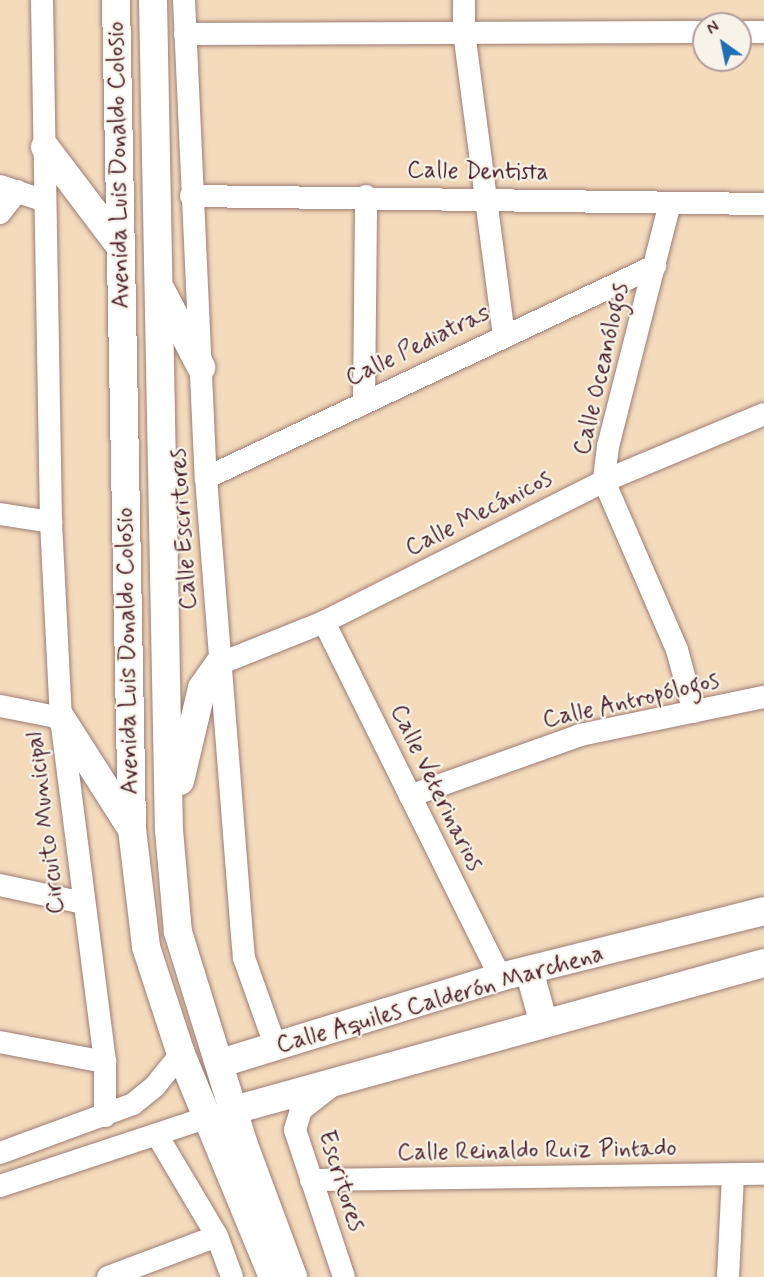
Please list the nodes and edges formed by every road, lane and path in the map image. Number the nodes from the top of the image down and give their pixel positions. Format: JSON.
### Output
{"nodes":[{"id":1,"x":42,"y":0,"type":"edge"},
{"id":2,"x":116,"y":0,"type":"edge"},
{"id":3,"x":153,"y":0,"type":"edge"},
{"id":4,"x":184,"y":0,"type":"edge"},
{"id":5,"x":464,"y":0,"type":"edge"},
{"id":6,"x":464,"y":32,"type":"junction"},
{"id":7,"x":692,"y":32,"type":"edge"},
{"id":8,"x":185,"y":34,"type":"junction"},
{"id":9,"x":45,"y":147,"type":"junction"},
{"id":10,"x":9,"y":188,"type":"edge"},
{"id":11,"x":191,"y":196,"type":"junction"},
{"id":12,"x":366,"y":196,"type":"junction"},
{"id":13,"x":484,"y":200,"type":"junction"},
{"id":14,"x":45,"y":201,"type":"junction"},
{"id":15,"x":670,"y":203,"type":"junction"},
{"id":16,"x":764,"y":204,"type":"edge"},
{"id":17,"x":0,"y":213,"type":"edge"},
{"id":18,"x":120,"y":246,"type":"junction"},
{"id":19,"x":655,"y":266,"type":"junction"},
{"id":20,"x":159,"y":284,"type":"junction"},
{"id":21,"x":504,"y":334,"type":"junction"},
{"id":22,"x":201,"y":367,"type":"junction"},
{"id":23,"x":364,"y":402,"type":"junction"},
{"id":24,"x":764,"y":414,"type":"edge"},
{"id":25,"x":206,"y":478,"type":"junction"},
{"id":26,"x":604,"y":481,"type":"junction"},
{"id":27,"x":0,"y":514,"type":"edge"},
{"id":28,"x":51,"y":522,"type":"junction"},
{"id":29,"x":324,"y":622,"type":"junction"},
{"id":30,"x":219,"y":664,"type":"junction"},
{"id":31,"x":764,"y":697,"type":"edge"},
{"id":32,"x":0,"y":706,"type":"edge"},
{"id":33,"x":694,"y":712,"type":"junction"},
{"id":34,"x":62,"y":718,"type":"junction"},
{"id":35,"x":410,"y":796,"type":"junction"},
{"id":36,"x":132,"y":829,"type":"junction"},
{"id":37,"x":170,"y":830,"type":"junction"},
{"id":38,"x":0,"y":885,"type":"edge"},
{"id":39,"x":82,"y":903,"type":"junction"},
{"id":40,"x":764,"y":911,"type":"edge"},
{"id":41,"x":764,"y":963,"type":"edge"},
{"id":42,"x":530,"y":970,"type":"junction"},
{"id":43,"x":500,"y":977,"type":"junction"},
{"id":44,"x":544,"y":1024,"type":"junction"},
{"id":45,"x":0,"y":1042,"type":"edge"},
{"id":46,"x":276,"y":1048,"type":"junction"},
{"id":47,"x":181,"y":1053,"type":"junction"},
{"id":48,"x":105,"y":1062,"type":"junction"},
{"id":49,"x":221,"y":1063,"type":"junction"},
{"id":50,"x":335,"y":1083,"type":"junction"},
{"id":51,"x":222,"y":1114,"type":"junction"},
{"id":52,"x":105,"y":1116,"type":"junction"},
{"id":53,"x":158,"y":1135,"type":"junction"},
{"id":54,"x":234,"y":1148,"type":"junction"},
{"id":55,"x":0,"y":1153,"type":"edge"},
{"id":56,"x":764,"y":1174,"type":"edge"},
{"id":57,"x":733,"y":1176,"type":"junction"},
{"id":58,"x":311,"y":1180,"type":"junction"},
{"id":59,"x":0,"y":1186,"type":"edge"},
{"id":60,"x":217,"y":1236,"type":"junction"},
{"id":61,"x":108,"y":1277,"type":"edge"},
{"id":62,"x":232,"y":1277,"type":"edge"},
{"id":63,"x":273,"y":1277,"type":"edge"},
{"id":64,"x":293,"y":1277,"type":"edge"},
{"id":65,"x":344,"y":1277,"type":"edge"},
{"id":66,"x":728,"y":1277,"type":"edge"}],
"edges":[{"from":1,"to":9,"type":"street","name":"Circuito Municipal"},
{"from":2,"to":18,"type":"main road","name":"Avenida Luis Donaldo Colosio"},
{"from":3,"to":20,"type":"main road","name":"Avenida Luis Donaldo Colosio"},
{"from":4,"to":8,"type":"street","name":"Calle Escritores"},
{"from":5,"to":6,"type":"street"},
{"from":6,"to":7,"type":"street"},
{"from":6,"to":8,"type":"street"},
{"from":6,"to":13,"type":"street"},
{"from":8,"to":11,"type":"street","name":"Calle Escritores"},
{"from":9,"to":14,"type":"street","name":"Circuito Municipal"},
{"from":9,"to":18,"type":"main road"},
{"from":10,"to":14,"type":"street"},
{"from":10,"to":17,"type":"street"},
{"from":11,"to":12,"type":"street","name":"Calle Dentista"},
{"from":11,"to":22,"type":"street","name":"Calle Escritores"},
{"from":12,"to":13,"type":"street","name":"Calle Dentista"},
{"from":12,"to":23,"type":"street"},
{"from":13,"to":15,"type":"street","name":"Calle Dentista"},
{"from":13,"to":21,"type":"street"},
{"from":14,"to":28,"type":"street","name":"Circuito Municipal"},
{"from":15,"to":16,"type":"street","name":"Calle Dentista"},
{"from":15,"to":19,"type":"street","name":"Calle Oceanólogos"},
{"from":18,"to":36,"type":"main road","name":"Avenida Luis Donaldo Colosio"},
{"from":19,"to":21,"type":"street","name":"Calle Pediatras"},
{"from":19,"to":26,"type":"street","name":"Calle Oceanólogos"},
{"from":20,"to":22,"type":"main road"},
{"from":20,"to":37,"type":"main road","name":"Avenida Luis Donaldo Colosio"},
{"from":21,"to":23,"type":"street","name":"Calle Pediatras"},
{"from":22,"to":25,"type":"street","name":"Calle Escritores"},
{"from":23,"to":25,"type":"street","name":"Calle Pediatras"},
{"from":24,"to":26,"type":"street","name":"Calle Mecánicos"},
{"from":25,"to":30,"type":"street","name":"Calle Escritores"},
{"from":26,"to":29,"type":"street","name":"Calle Mecánicos"},
{"from":26,"to":33,"type":"street","name":"Calle Oceanólogos"},
{"from":27,"to":28,"type":"street"},
{"from":28,"to":34,"type":"street","name":"Circuito Municipal"},
{"from":29,"to":30,"type":"street","name":"Calle Mecánicos"},
{"from":29,"to":35,"type":"street","name":"Calle Veterinarios"},
{"from":30,"to":37,"type":"main road"},
{"from":30,"to":46,"type":"street","name":"Calle Escritores"},
{"from":31,"to":33,"type":"street","name":"Calle Antropólogos"},
{"from":32,"to":34,"type":"street"},
{"from":33,"to":35,"type":"street","name":"Calle Antropólogos"},
{"from":34,"to":36,"type":"main road"},
{"from":34,"to":39,"type":"street","name":"Circuito Municipal"},
{"from":35,"to":43,"type":"street","name":"Calle Veterinarios"},
{"from":36,"to":47,"type":"main road","name":"Avenida Luis Donaldo Colosio"},
{"from":37,"to":49,"type":"main road","name":"Avenida Luis Donaldo Colosio"},
{"from":38,"to":39,"type":"street"},
{"from":39,"to":48,"type":"street","name":"Circuito Municipal"},
{"from":40,"to":42,"type":"main road","name":"Calle Aquiles Calderón Marchena"},
{"from":41,"to":44,"type":"main road"},
{"from":42,"to":43,"type":"main road","name":"Calle Aquiles Calderón Marchena"},
{"from":42,"to":44,"type":"main road"},
{"from":43,"to":46,"type":"main road","name":"Calle Aquiles Calderón Marchena"},
{"from":44,"to":50,"type":"main road"},
{"from":45,"to":48,"type":"street"},
{"from":46,"to":49,"type":"main road","name":"Calle Aquiles Calderón Marchena"},
{"from":47,"to":51,"type":"main road","name":"Avenida Luis Donaldo Colosio"},
{"from":47,"to":52,"type":"street"},
{"from":48,"to":52,"type":"street","name":"Circuito Municipal"},
{"from":49,"to":51,"type":"main road","name":"Avenida Luis Donaldo Colosio"},
{"from":50,"to":51,"type":"main road"},
{"from":50,"to":58,"type":"street","name":"Escritores"},
{"from":51,"to":53,"type":"street"},
{"from":51,"to":54,"type":"main road","name":"Avenida Luis Donaldo Colosio"},
{"from":52,"to":55,"type":"street"},
{"from":53,"to":59,"type":"street"},
{"from":53,"to":60,"type":"street"},
{"from":54,"to":63,"type":"main road","name":"Avenida Luis Donaldo Colosio"},
{"from":54,"to":64,"type":"main road","name":"Avenida Luis Donaldo Colosio"},
{"from":56,"to":57,"type":"street","name":"Calle Reinaldo Ruiz Pintado"},
{"from":57,"to":58,"type":"street","name":"Calle Reinaldo Ruiz Pintado"},
{"from":57,"to":66,"type":"street"},
{"from":58,"to":65,"type":"street","name":"Escritores"},
{"from":60,"to":61,"type":"street"},
{"from":60,"to":62,"type":"street"}]}
